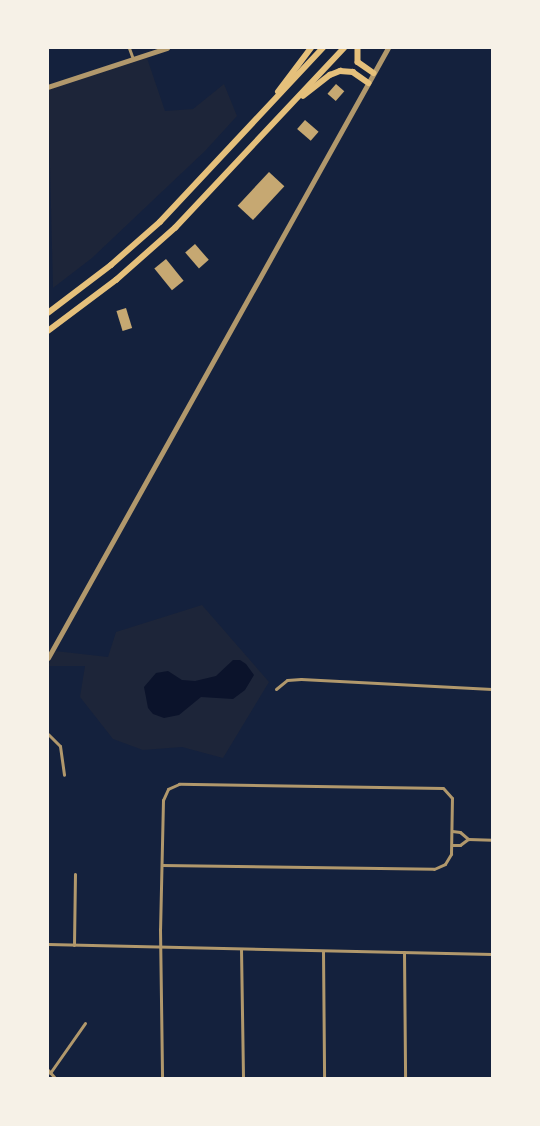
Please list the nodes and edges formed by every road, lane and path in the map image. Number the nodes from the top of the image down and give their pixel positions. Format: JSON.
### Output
{"nodes":[{"id":1,"x":129,"y":48,"type":"edge"},
{"id":2,"x":167,"y":48,"type":"edge"},
{"id":3,"x":310,"y":48,"type":"edge"},
{"id":4,"x":323,"y":48,"type":"edge"},
{"id":5,"x":344,"y":48,"type":"edge"},
{"id":6,"x":358,"y":48,"type":"edge"},
{"id":7,"x":388,"y":48,"type":"edge"},
{"id":8,"x":133,"y":59,"type":"junction"},
{"id":9,"x":374,"y":73,"type":"junction"},
{"id":10,"x":368,"y":83,"type":"junction"},
{"id":11,"x":48,"y":88,"type":"edge"},
{"id":12,"x":292,"y":104,"type":"junction"},
{"id":13,"x":268,"y":107,"type":"junction"},
{"id":14,"x":48,"y":313,"type":"edge"},
{"id":15,"x":48,"y":331,"type":"edge"},
{"id":16,"x":48,"y":658,"type":"edge"},
{"id":17,"x":492,"y":689,"type":"edge"},
{"id":18,"x":276,"y":690,"type":"dead end"},
{"id":19,"x":48,"y":734,"type":"edge"},
{"id":20,"x":64,"y":775,"type":"dead end"},
{"id":21,"x":452,"y":831,"type":"junction"},
{"id":22,"x":468,"y":839,"type":"junction"},
{"id":23,"x":492,"y":840,"type":"edge"},
{"id":24,"x":452,"y":845,"type":"junction"},
{"id":25,"x":162,"y":865,"type":"junction"},
{"id":26,"x":75,"y":874,"type":"dead end"},
{"id":27,"x":48,"y":944,"type":"edge"},
{"id":28,"x":74,"y":945,"type":"junction"},
{"id":29,"x":160,"y":947,"type":"junction"},
{"id":30,"x":241,"y":949,"type":"junction"},
{"id":31,"x":323,"y":951,"type":"junction"},
{"id":32,"x":404,"y":952,"type":"junction"},
{"id":33,"x":492,"y":954,"type":"edge"},
{"id":34,"x":85,"y":1023,"type":"dead end"},
{"id":35,"x":49,"y":1072,"type":"edge"},
{"id":36,"x":55,"y":1078,"type":"edge"},
{"id":37,"x":162,"y":1078,"type":"edge"},
{"id":38,"x":243,"y":1078,"type":"edge"},
{"id":39,"x":324,"y":1078,"type":"edge"},
{"id":40,"x":405,"y":1078,"type":"edge"}],
"edges":[{"from":1,"to":8,"type":"street"},
{"from":2,"to":8,"type":"street"},
{"from":3,"to":13,"type":"highway"},
{"from":4,"to":13,"type":"highway"},
{"from":5,"to":12,"type":"highway"},
{"from":6,"to":9,"type":"highway"},
{"from":7,"to":9,"type":"street"},
{"from":8,"to":11,"type":"street"},
{"from":9,"to":10,"type":"street"},
{"from":10,"to":12,"type":"highway"},
{"from":10,"to":16,"type":"street"},
{"from":12,"to":15,"type":"highway"},
{"from":13,"to":14,"type":"highway"},
{"from":17,"to":18,"type":"street"},
{"from":19,"to":20,"type":"street"},
{"from":21,"to":22,"type":"street"},
{"from":21,"to":24,"type":"street"},
{"from":21,"to":25,"type":"street"},
{"from":22,"to":23,"type":"street"},
{"from":22,"to":24,"type":"street"},
{"from":24,"to":25,"type":"street"},
{"from":25,"to":29,"type":"street"},
{"from":26,"to":28,"type":"street"},
{"from":27,"to":28,"type":"street"},
{"from":28,"to":29,"type":"street"},
{"from":29,"to":30,"type":"street"},
{"from":29,"to":37,"type":"street"},
{"from":30,"to":31,"type":"street"},
{"from":30,"to":38,"type":"street"},
{"from":31,"to":32,"type":"street"},
{"from":31,"to":39,"type":"street"},
{"from":32,"to":33,"type":"street"},
{"from":32,"to":40,"type":"street"},
{"from":34,"to":35,"type":"street"},
{"from":35,"to":36,"type":"street"}]}
